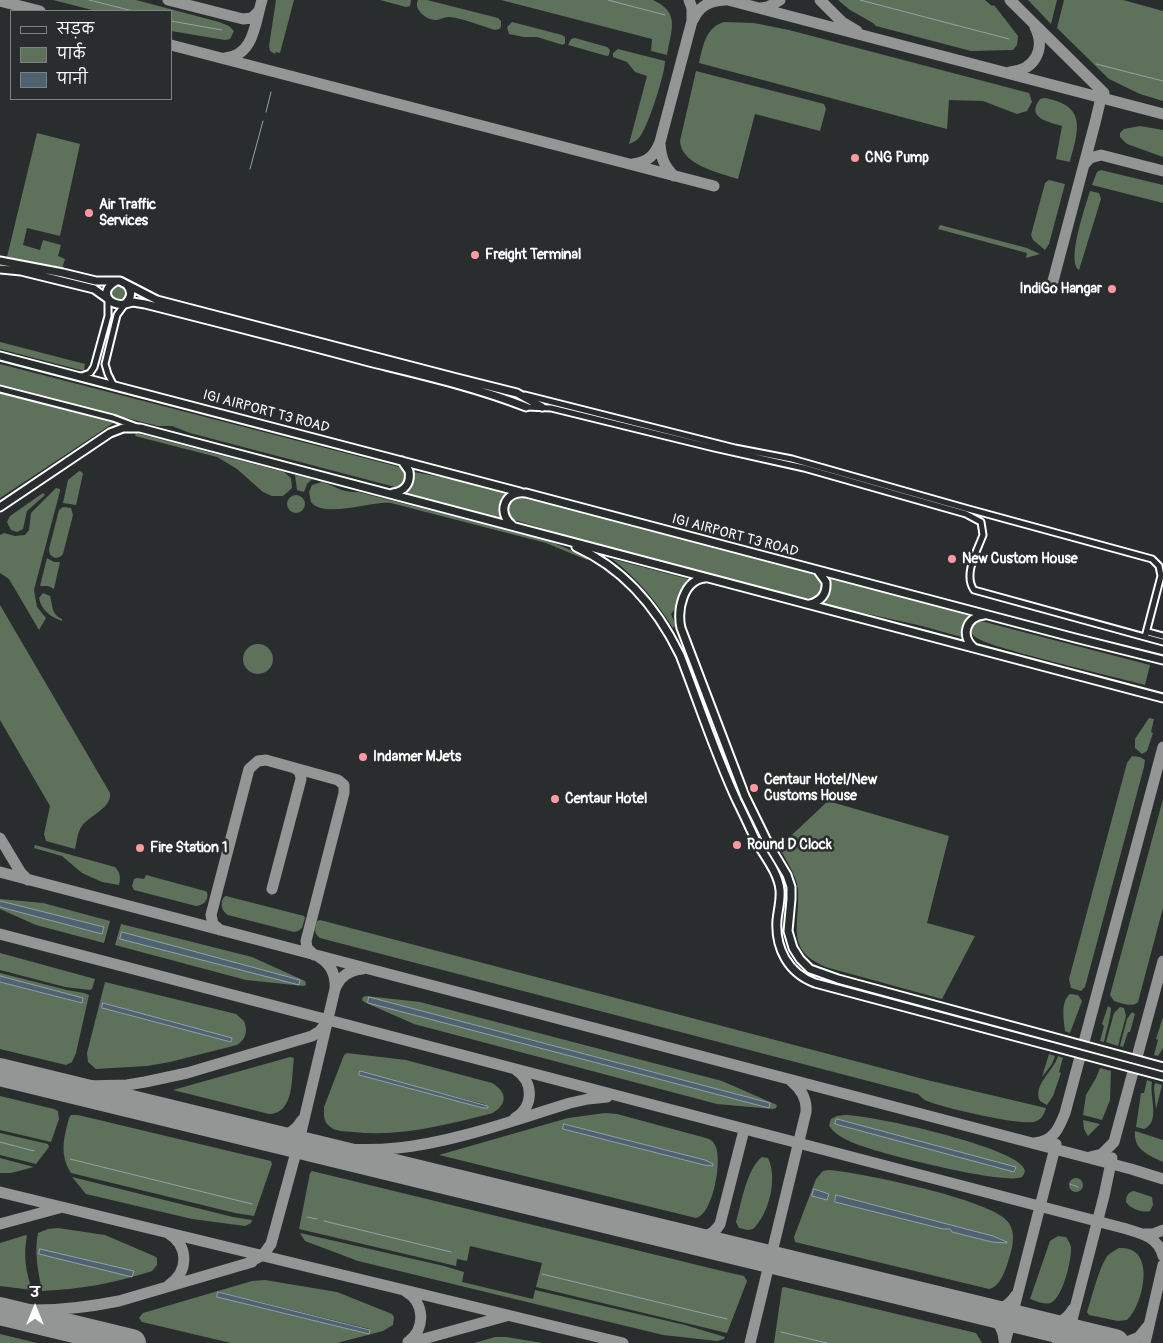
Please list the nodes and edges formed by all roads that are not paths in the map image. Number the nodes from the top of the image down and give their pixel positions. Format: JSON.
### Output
{"nodes":[{"id":1,"x":0,"y":261,"type":"edge"},
{"id":2,"x":0,"y":269,"type":"edge"},
{"id":3,"x":116,"y":282,"type":"junction"},
{"id":4,"x":127,"y":284,"type":"junction"},
{"id":5,"x":108,"y":298,"type":"junction"},
{"id":6,"x":125,"y":304,"type":"junction"},
{"id":7,"x":0,"y":356,"type":"edge"},
{"id":8,"x":78,"y":377,"type":"junction"},
{"id":9,"x":114,"y":386,"type":"junction"},
{"id":10,"x":0,"y":389,"type":"edge"},
{"id":11,"x":517,"y":393,"type":"junction"},
{"id":12,"x":526,"y":407,"type":"joint"},
{"id":13,"x":542,"y":407,"type":"junction"},
{"id":14,"x":140,"y":428,"type":"junction"},
{"id":15,"x":397,"y":459,"type":"junction"},
{"id":16,"x":388,"y":493,"type":"junction"},
{"id":17,"x":526,"y":493,"type":"junction"},
{"id":18,"x":0,"y":507,"type":"edge"},
{"id":19,"x":517,"y":527,"type":"junction"},
{"id":20,"x":555,"y":538,"type":"junction"},
{"id":21,"x":814,"y":569,"type":"junction"},
{"id":22,"x":709,"y":578,"type":"junction"},
{"id":23,"x":804,"y":603,"type":"junction"},
{"id":24,"x":988,"y":616,"type":"junction"},
{"id":25,"x":1146,"y":635,"type":"junction"},
{"id":26,"x":1163,"y":636,"type":"edge"},
{"id":27,"x":1163,"y":642,"type":"edge"},
{"id":28,"x":980,"y":650,"type":"junction"},
{"id":29,"x":1163,"y":660,"type":"edge"},
{"id":30,"x":1163,"y":698,"type":"edge"},
{"id":31,"x":1163,"y":1067,"type":"edge"},
{"id":32,"x":1163,"y":1076,"type":"edge"}],
"edges":[{"from":1,"to":3,"type":"main road"},
{"from":2,"to":5,"type":"main road"},
{"from":3,"to":4,"type":"main road"},
{"from":3,"to":5,"type":"main road"},
{"from":4,"to":6,"type":"main road"},
{"from":4,"to":11,"type":"main road"},
{"from":5,"to":6,"type":"main road"},
{"from":5,"to":8,"type":"street"},
{"from":6,"to":9,"type":"street"},
{"from":6,"to":12,"type":"main road"},
{"from":7,"to":8,"type":"main road","name":"IGI AIRPORT T3 ROAD"},
{"from":8,"to":9,"type":"main road","name":"IGI AIRPORT T3 ROAD"},
{"from":9,"to":15,"type":"main road","name":"IGI AIRPORT T3 ROAD"},
{"from":10,"to":14,"type":"street"},
{"from":11,"to":13,"type":"main road"},
{"from":11,"to":25,"type":"street"},
{"from":12,"to":13,"type":"street"},
{"from":13,"to":25,"type":"street"},
{"from":14,"to":16,"type":"main road"},
{"from":14,"to":18,"type":"main road"},
{"from":15,"to":16,"type":"main road"},
{"from":15,"to":17,"type":"main road","name":"IGI AIRPORT T3 ROAD"},
{"from":16,"to":19,"type":"main road"},
{"from":17,"to":19,"type":"main road"},
{"from":17,"to":21,"type":"main road","name":"IGI AIRPORT T3 ROAD"},
{"from":19,"to":20,"type":"main road"},
{"from":20,"to":22,"type":"main road"},
{"from":20,"to":32,"type":"main road"},
{"from":21,"to":23,"type":"main road"},
{"from":21,"to":24,"type":"main road","name":"IGI AIRPORT T3 ROAD"},
{"from":22,"to":23,"type":"main road"},
{"from":22,"to":31,"type":"main road"},
{"from":23,"to":28,"type":"main road"},
{"from":24,"to":28,"type":"main road"},
{"from":24,"to":29,"type":"main road","name":"IGI AIRPORT T3 ROAD"},
{"from":25,"to":26,"type":"street"},
{"from":25,"to":27,"type":"street"},
{"from":28,"to":30,"type":"main road"}]}
